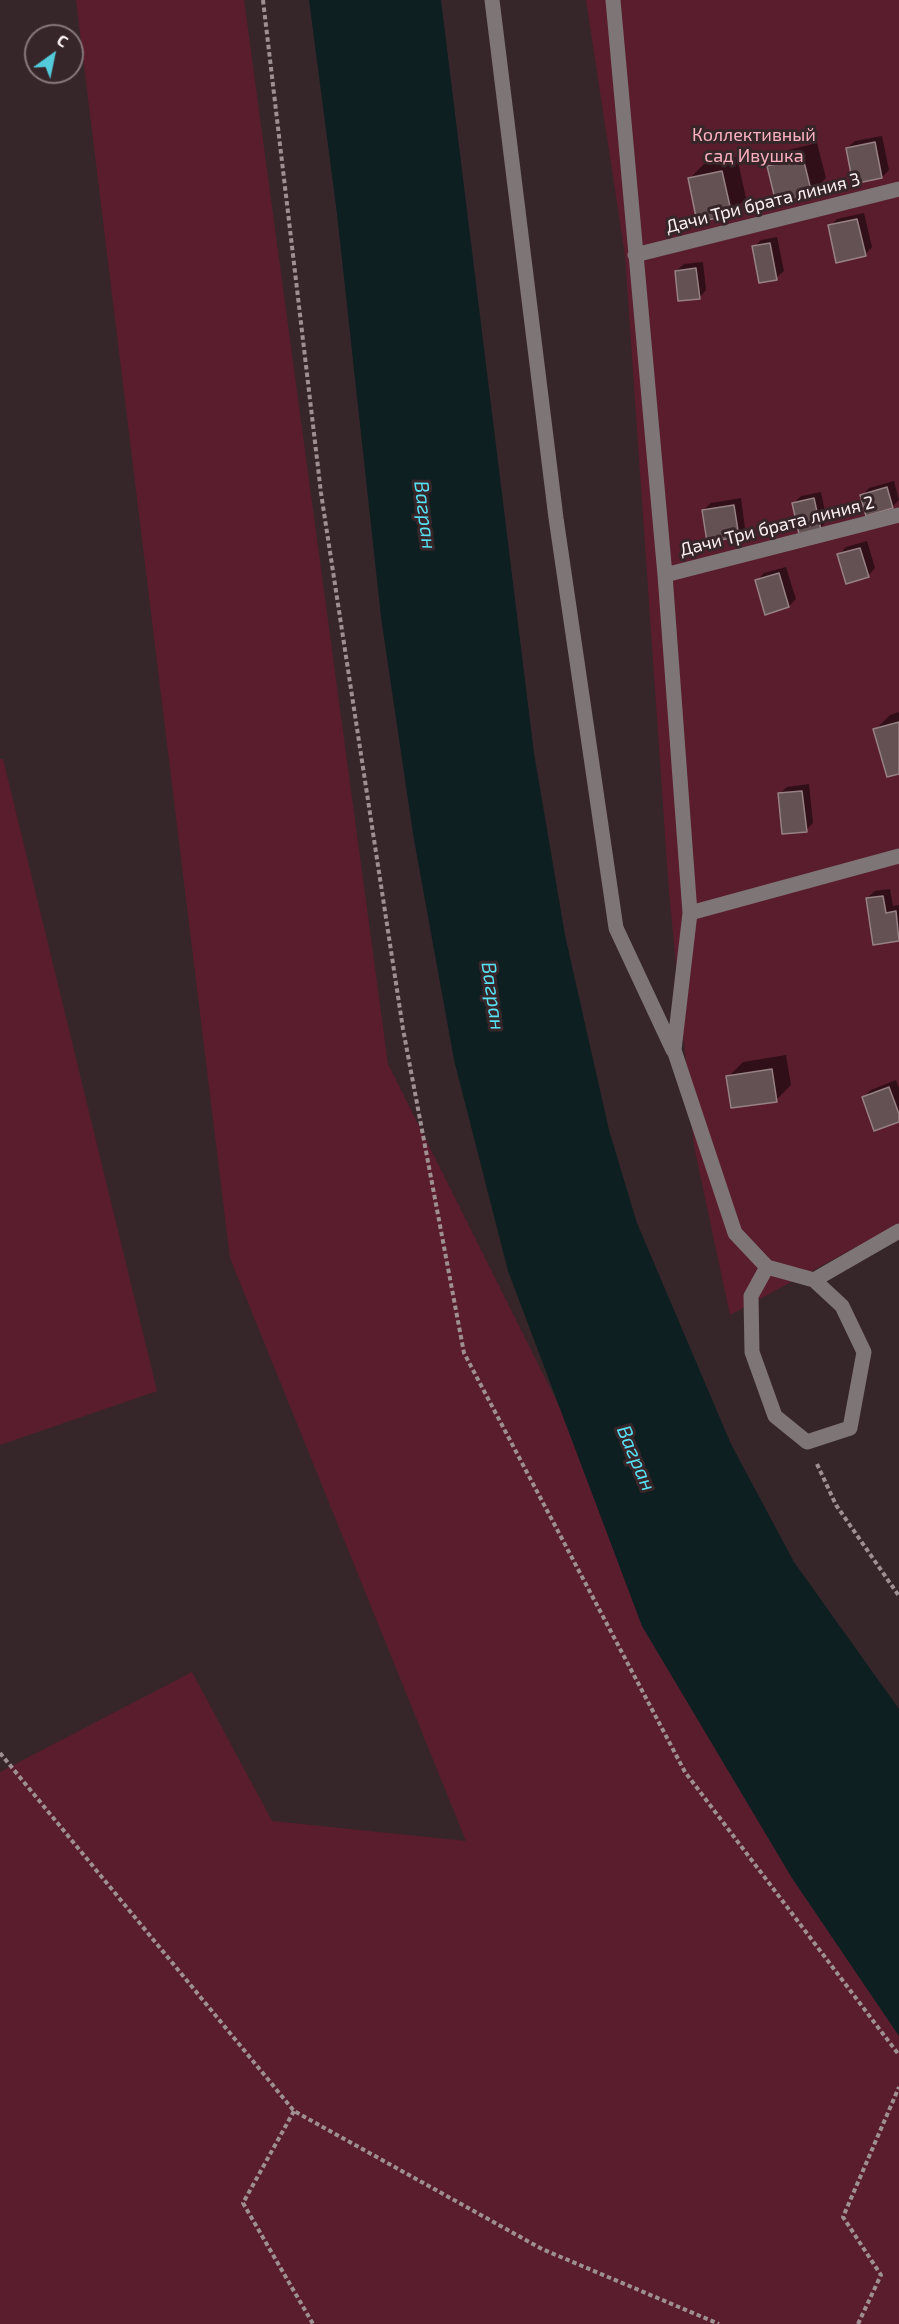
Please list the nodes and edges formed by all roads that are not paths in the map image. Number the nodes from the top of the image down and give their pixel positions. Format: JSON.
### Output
{"nodes":[{"id":1,"x":492,"y":0,"type":"edge"},
{"id":2,"x":613,"y":0,"type":"edge"},
{"id":3,"x":899,"y":189,"type":"edge"},
{"id":4,"x":636,"y":255,"type":"junction"},
{"id":5,"x":899,"y":515,"type":"edge"},
{"id":6,"x":665,"y":574,"type":"junction"},
{"id":7,"x":899,"y":856,"type":"edge"},
{"id":8,"x":690,"y":914,"type":"junction"},
{"id":9,"x":674,"y":1050,"type":"junction"},
{"id":10,"x":899,"y":1231,"type":"edge"},
{"id":11,"x":767,"y":1268,"type":"junction"},
{"id":12,"x":814,"y":1280,"type":"junction"}],
"edges":[{"from":1,"to":9,"type":"street"},
{"from":2,"to":4,"type":"street"},
{"from":3,"to":4,"type":"street","name":"Дачи Три брата линия 3"},
{"from":4,"to":6,"type":"street"},
{"from":5,"to":6,"type":"street","name":"Дачи Три брата линия 2"},
{"from":6,"to":8,"type":"street"},
{"from":7,"to":8,"type":"street"},
{"from":8,"to":9,"type":"street"},
{"from":9,"to":11,"type":"street"},
{"from":10,"to":12,"type":"street"},
{"from":11,"to":12,"type":"street"},
{"from":11,"to":12,"type":"street"}]}
